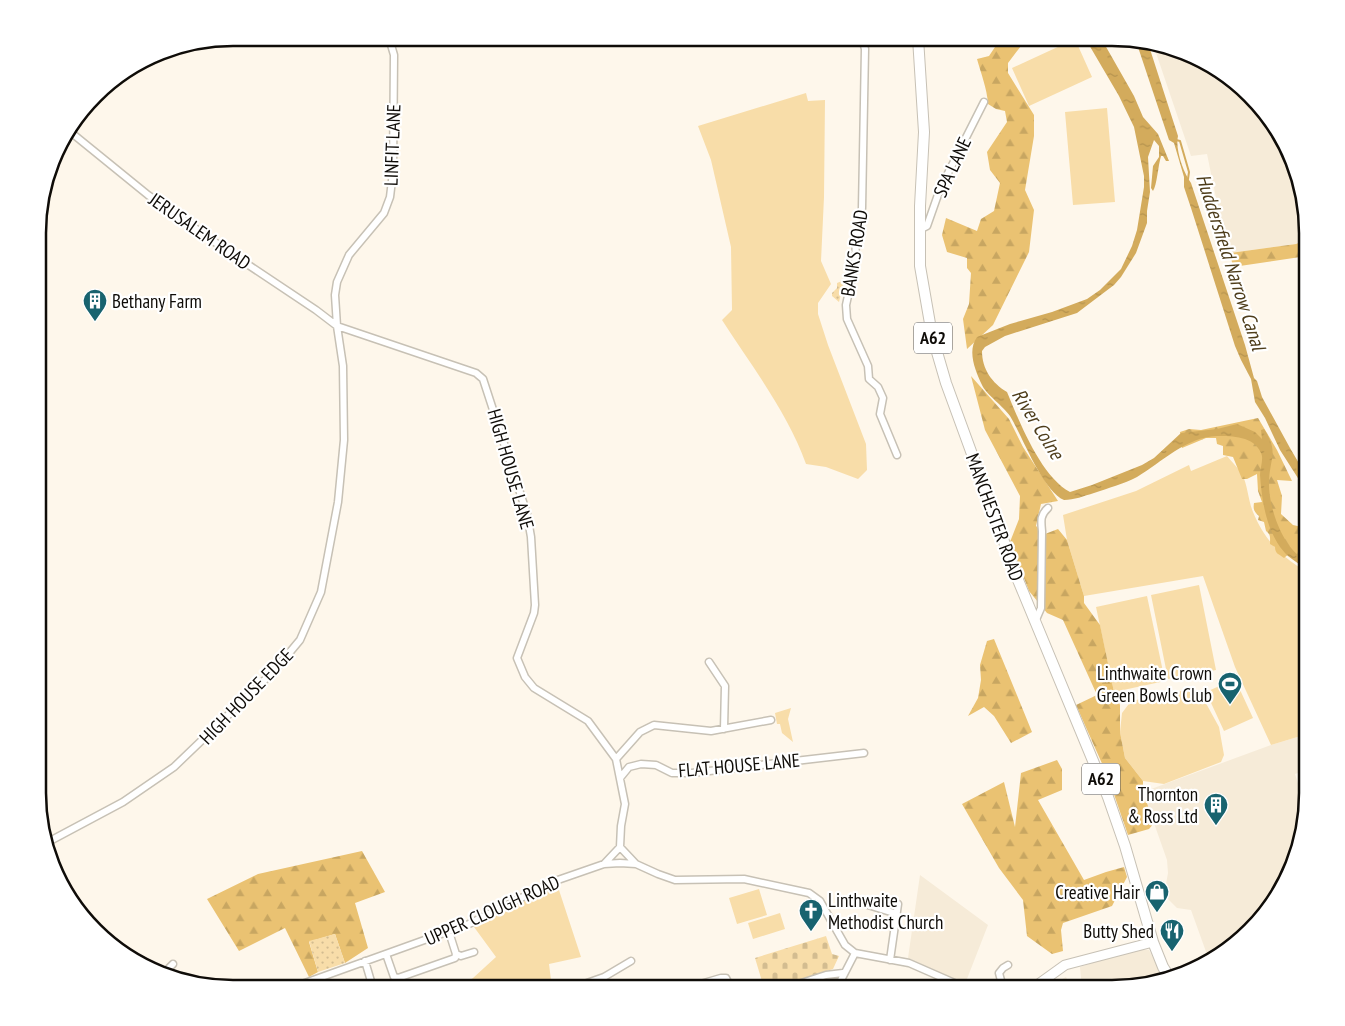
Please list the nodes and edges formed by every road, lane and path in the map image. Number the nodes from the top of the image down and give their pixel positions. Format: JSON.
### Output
{"nodes":[{"id":1,"x":391,"y":46,"type":"edge"},
{"id":2,"x":864,"y":46,"type":"edge"},
{"id":3,"x":919,"y":46,"type":"edge"},
{"id":4,"x":984,"y":102,"type":"dead end"},
{"id":5,"x":74,"y":135,"type":"edge"},
{"id":6,"x":919,"y":230,"type":"junction"},
{"id":7,"x":337,"y":326,"type":"junction"},
{"id":8,"x":897,"y":455,"type":"dead end"},
{"id":9,"x":1048,"y":508,"type":"dead end"},
{"id":10,"x":1035,"y":622,"type":"junction"},
{"id":11,"x":709,"y":662,"type":"dead end"},
{"id":12,"x":771,"y":720,"type":"dead end"},
{"id":13,"x":724,"y":729,"type":"junction"},
{"id":14,"x":864,"y":752,"type":"dead end"},
{"id":15,"x":616,"y":760,"type":"junction"},
{"id":16,"x":620,"y":778,"type":"junction"},
{"id":17,"x":53,"y":840,"type":"edge"},
{"id":18,"x":620,"y":847,"type":"junction"},
{"id":19,"x":604,"y":864,"type":"junction"},
{"id":20,"x":636,"y":864,"type":"junction"},
{"id":21,"x":855,"y":900,"type":"dead end"},
{"id":22,"x":898,"y":904,"type":"dead end"},
{"id":23,"x":897,"y":914,"type":"junction"},
{"id":24,"x":449,"y":932,"type":"junction"},
{"id":25,"x":1153,"y":942,"type":"junction"},
{"id":26,"x":474,"y":952,"type":"dead end"},
{"id":27,"x":855,"y":953,"type":"junction"},
{"id":28,"x":386,"y":954,"type":"junction"},
{"id":29,"x":456,"y":954,"type":"junction"},
{"id":30,"x":890,"y":960,"type":"junction"},
{"id":31,"x":365,"y":961,"type":"junction"},
{"id":32,"x":630,"y":961,"type":"dead end"},
{"id":33,"x":172,"y":964,"type":"dead end"},
{"id":34,"x":1008,"y":966,"type":"dead end"},
{"id":35,"x":168,"y":968,"type":"edge"},
{"id":36,"x":1166,"y":971,"type":"edge"},
{"id":37,"x":843,"y":973,"type":"junction"},
{"id":38,"x":313,"y":980,"type":"edge"},
{"id":39,"x":371,"y":980,"type":"edge"},
{"id":40,"x":596,"y":980,"type":"edge"},
{"id":41,"x":809,"y":980,"type":"edge"},
{"id":42,"x":840,"y":980,"type":"edge"},
{"id":43,"x":948,"y":980,"type":"edge"},
{"id":44,"x":1001,"y":980,"type":"edge"},
{"id":45,"x":1044,"y":980,"type":"edge"}],
"edges":[{"from":1,"to":7,"type":"street","name":"LINFIT LANE"},
{"from":2,"to":8,"type":"street","name":"BANKS ROAD"},
{"from":3,"to":6,"type":"main road","name":"MANCHESTER ROAD","number":"A62"},
{"from":4,"to":6,"type":"street","name":"SPA LANE"},
{"from":5,"to":7,"type":"street","name":"JERUSALEM ROAD"},
{"from":6,"to":10,"type":"main road","name":"MANCHESTER ROAD","number":"A62"},
{"from":7,"to":15,"type":"street","name":"HIGH HOUSE LANE"},
{"from":7,"to":17,"type":"street","name":"HIGH HOUSE EDGE"},
{"from":9,"to":10,"type":"street"},
{"from":10,"to":25,"type":"main road","name":"MANCHESTER ROAD","number":"A62"},
{"from":11,"to":13,"type":"street"},
{"from":12,"to":13,"type":"street"},
{"from":13,"to":15,"type":"street"},
{"from":14,"to":16,"type":"street","name":"FLAT HOUSE LANE"},
{"from":15,"to":16,"type":"street","name":"HIGH HOUSE LANE"},
{"from":16,"to":18,"type":"street","name":"HIGH HOUSE LANE"},
{"from":18,"to":19,"type":"street"},
{"from":18,"to":20,"type":"street"},
{"from":19,"to":20,"type":"street","name":"UPPER CLOUGH ROAD"},
{"from":19,"to":24,"type":"street","name":"UPPER CLOUGH ROAD"},
{"from":20,"to":27,"type":"street"},
{"from":21,"to":23,"type":"street"},
{"from":22,"to":23,"type":"street"},
{"from":23,"to":30,"type":"street"},
{"from":24,"to":28,"type":"street","name":"UPPER CLOUGH ROAD"},
{"from":24,"to":29,"type":"street"},
{"from":25,"to":36,"type":"main road","name":"MANCHESTER ROAD","number":"A62"},
{"from":25,"to":45,"type":"street"},
{"from":26,"to":29,"type":"street"},
{"from":27,"to":30,"type":"street"},
{"from":27,"to":37,"type":"street"},
{"from":28,"to":29,"type":"street"},
{"from":28,"to":31,"type":"street","name":"UPPER CLOUGH ROAD"},
{"from":30,"to":43,"type":"street"},
{"from":31,"to":38,"type":"street","name":"UPPER CLOUGH ROAD"},
{"from":31,"to":39,"type":"street"},
{"from":32,"to":40,"type":"street"},
{"from":33,"to":35,"type":"street"},
{"from":34,"to":44,"type":"street"},
{"from":37,"to":41,"type":"street"},
{"from":37,"to":42,"type":"street"}]}
